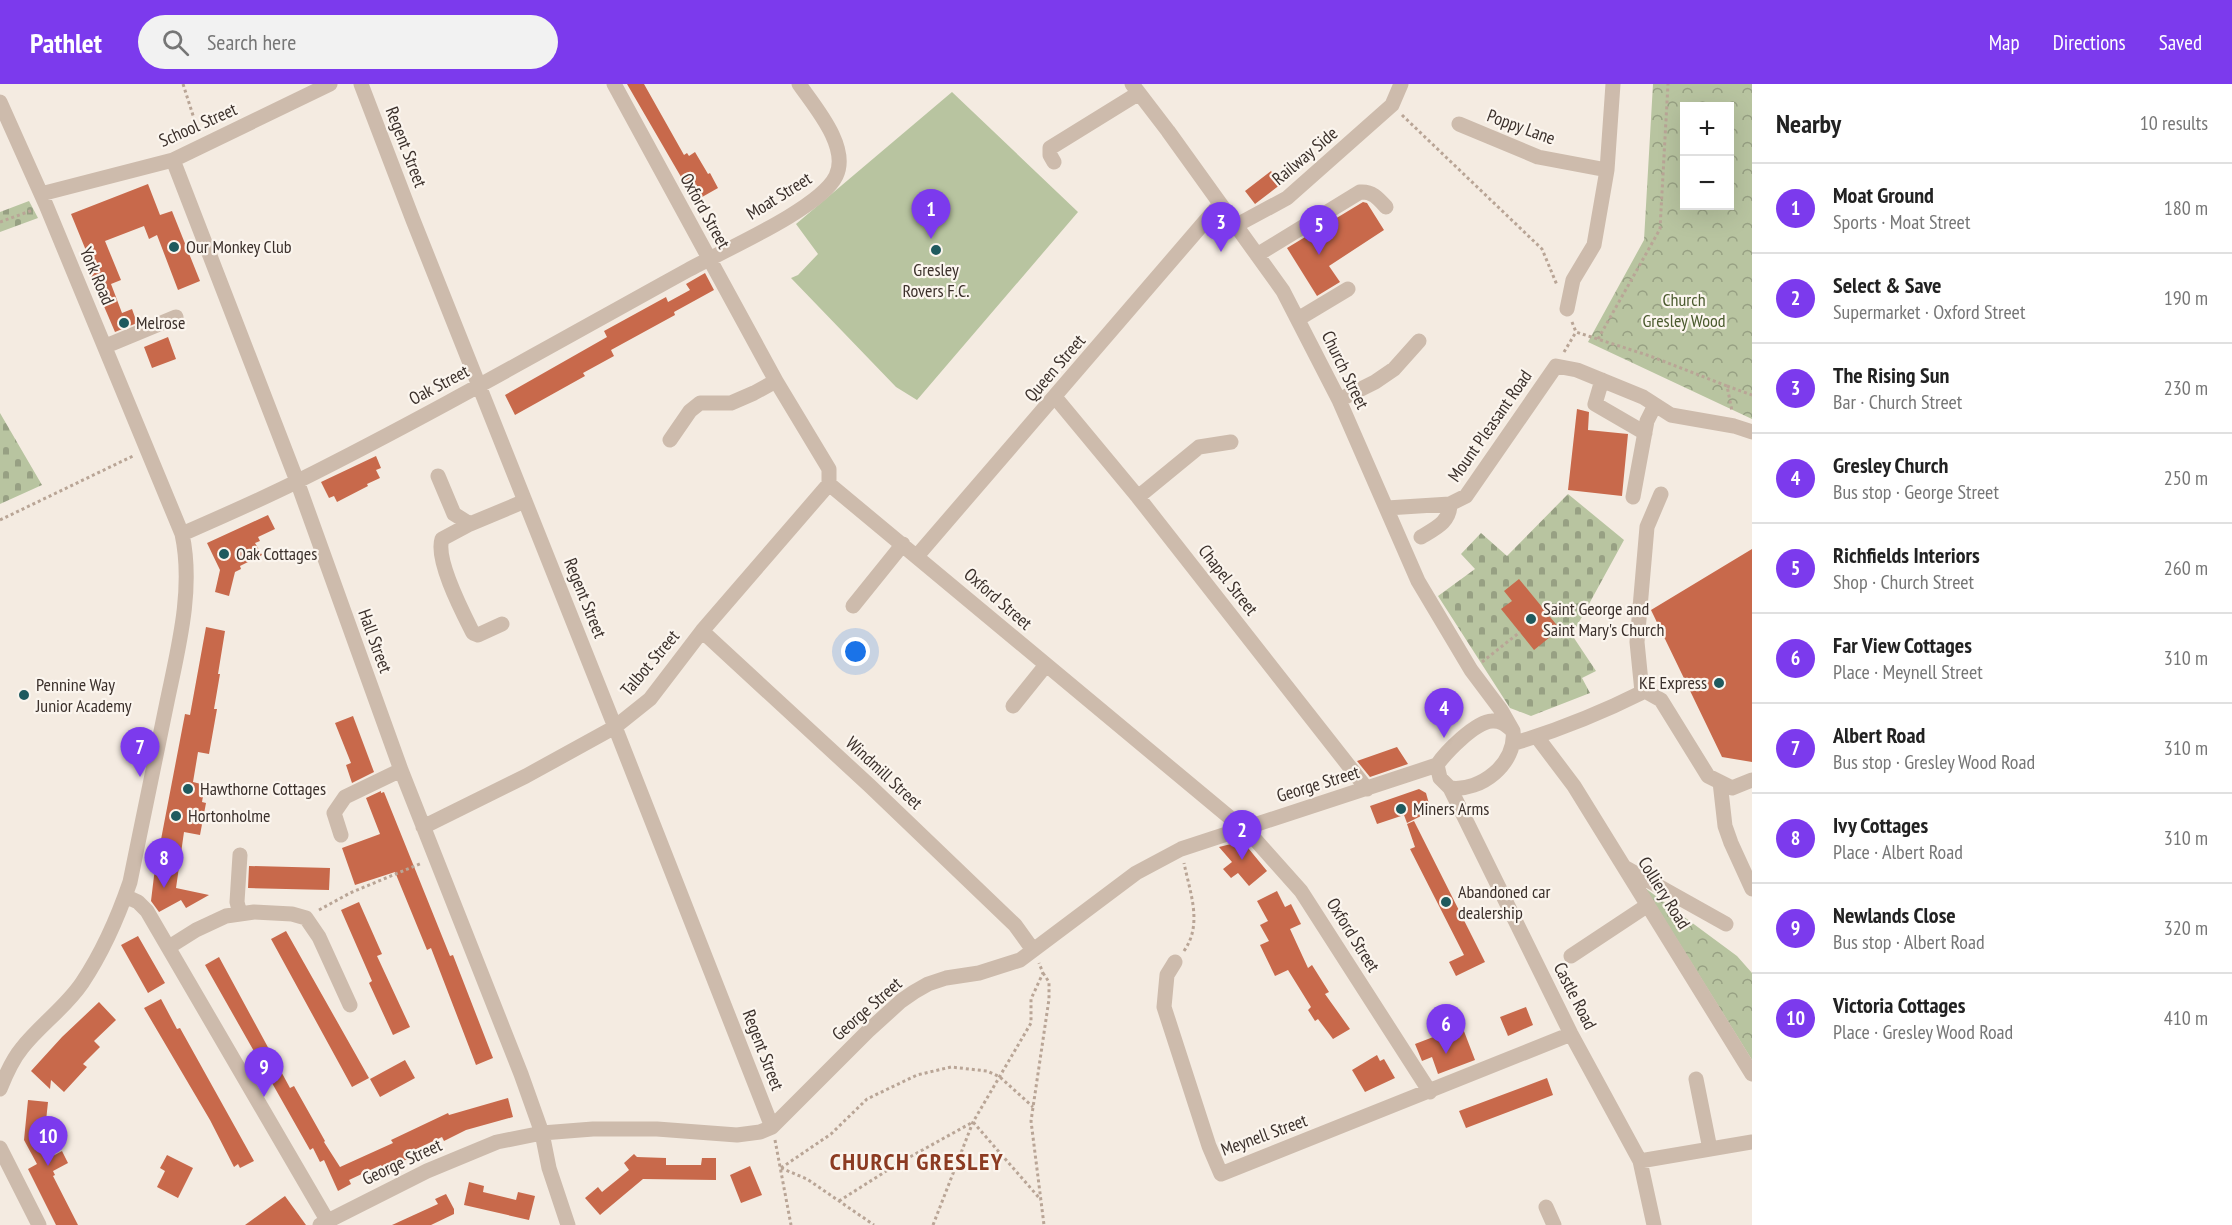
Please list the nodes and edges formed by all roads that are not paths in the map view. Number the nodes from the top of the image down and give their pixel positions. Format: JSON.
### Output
{"nodes":[{"id":1,"x":330,"y":84,"type":"edge"},
{"id":2,"x":361,"y":84,"type":"edge"},
{"id":3,"x":614,"y":84,"type":"edge"},
{"id":4,"x":799,"y":84,"type":"edge"},
{"id":5,"x":1401,"y":84,"type":"edge"},
{"id":6,"x":1613,"y":84,"type":"edge"},
{"id":7,"x":1135,"y":88,"type":"edge"},
{"id":8,"x":0,"y":102,"type":"edge"},
{"id":9,"x":1459,"y":124,"type":"dead end"},
{"id":10,"x":173,"y":160,"type":"junction"},
{"id":11,"x":1054,"y":162,"type":"dead end"},
{"id":12,"x":1607,"y":170,"type":"junction"},
{"id":13,"x":44,"y":199,"type":"junction"},
{"id":14,"x":1220,"y":204,"type":"junction"},
{"id":15,"x":1386,"y":207,"type":"dead end"},
{"id":16,"x":1235,"y":225,"type":"junction"},
{"id":17,"x":1257,"y":255,"type":"junction"},
{"id":18,"x":709,"y":258,"type":"junction"},
{"id":19,"x":1348,"y":289,"type":"dead end"},
{"id":20,"x":1567,"y":309,"type":"dead end"},
{"id":21,"x":176,"y":317,"type":"dead end"},
{"id":22,"x":1298,"y":319,"type":"junction"},
{"id":23,"x":1419,"y":340,"type":"dead end"},
{"id":24,"x":105,"y":346,"type":"junction"},
{"id":25,"x":1602,"y":380,"type":"junction"},
{"id":26,"x":776,"y":381,"type":"junction"},
{"id":27,"x":478,"y":386,"type":"junction"},
{"id":28,"x":1055,"y":397,"type":"junction"},
{"id":29,"x":1339,"y":400,"type":"junction"},
{"id":30,"x":1655,"y":405,"type":"junction"},
{"id":31,"x":1752,"y":432,"type":"edge"},
{"id":32,"x":1645,"y":433,"type":"junction"},
{"id":33,"x":670,"y":440,"type":"dead end"},
{"id":34,"x":1232,"y":442,"type":"dead end"},
{"id":35,"x":438,"y":476,"type":"dead end"},
{"id":36,"x":297,"y":481,"type":"junction"},
{"id":37,"x":829,"y":484,"type":"junction"},
{"id":38,"x":1661,"y":494,"type":"dead end"},
{"id":39,"x":1138,"y":497,"type":"junction"},
{"id":40,"x":1633,"y":497,"type":"dead end"},
{"id":41,"x":525,"y":501,"type":"junction"},
{"id":42,"x":1450,"y":504,"type":"junction"},
{"id":43,"x":1387,"y":508,"type":"junction"},
{"id":44,"x":470,"y":524,"type":"junction"},
{"id":45,"x":182,"y":534,"type":"junction"},
{"id":46,"x":1421,"y":537,"type":"dead end"},
{"id":47,"x":903,"y":544,"type":"junction"},
{"id":48,"x":917,"y":556,"type":"junction"},
{"id":49,"x":853,"y":606,"type":"dead end"},
{"id":50,"x":502,"y":624,"type":"dead end"},
{"id":51,"x":702,"y":631,"type":"junction"},
{"id":52,"x":1046,"y":665,"type":"junction"},
{"id":53,"x":1642,"y":693,"type":"junction"},
{"id":54,"x":1489,"y":694,"type":"junction"},
{"id":55,"x":1013,"y":706,"type":"dead end"},
{"id":56,"x":615,"y":727,"type":"junction"},
{"id":57,"x":1478,"y":727,"type":"junction"},
{"id":58,"x":1514,"y":737,"type":"junction"},
{"id":59,"x":1537,"y":737,"type":"junction"},
{"id":60,"x":1437,"y":765,"type":"junction"},
{"id":61,"x":401,"y":770,"type":"junction"},
{"id":62,"x":1752,"y":780,"type":"edge"},
{"id":63,"x":1720,"y":782,"type":"junction"},
{"id":64,"x":1450,"y":788,"type":"junction"},
{"id":65,"x":1367,"y":789,"type":"junction"},
{"id":66,"x":423,"y":827,"type":"junction"},
{"id":67,"x":1244,"y":828,"type":"junction"},
{"id":68,"x":341,"y":835,"type":"dead end"},
{"id":69,"x":240,"y":855,"type":"dead end"},
{"id":70,"x":1624,"y":867,"type":"junction"},
{"id":71,"x":1752,"y":889,"type":"edge"},
{"id":72,"x":125,"y":896,"type":"junction"},
{"id":73,"x":1648,"y":905,"type":"junction"},
{"id":74,"x":240,"y":914,"type":"junction"},
{"id":75,"x":1726,"y":924,"type":"dead end"},
{"id":76,"x":169,"y":947,"type":"junction"},
{"id":77,"x":1033,"y":950,"type":"junction"},
{"id":78,"x":1571,"y":956,"type":"dead end"},
{"id":79,"x":1175,"y":962,"type":"road end"},
{"id":80,"x":350,"y":1005,"type":"dead end"},
{"id":81,"x":1571,"y":1034,"type":"junction"},
{"id":82,"x":1752,"y":1074,"type":"edge"},
{"id":83,"x":1696,"y":1079,"type":"dead end"},
{"id":84,"x":0,"y":1089,"type":"edge"},
{"id":85,"x":1430,"y":1092,"type":"junction"},
{"id":86,"x":772,"y":1127,"type":"junction"},
{"id":87,"x":542,"y":1133,"type":"junction"},
{"id":88,"x":1752,"y":1142,"type":"edge"},
{"id":89,"x":0,"y":1148,"type":"edge"},
{"id":90,"x":1710,"y":1149,"type":"junction"},
{"id":91,"x":1640,"y":1161,"type":"junction"},
{"id":92,"x":1546,"y":1207,"type":"dead end"},
{"id":93,"x":323,"y":1223,"type":"edge"},
{"id":94,"x":39,"y":1225,"type":"edge"},
{"id":95,"x":568,"y":1225,"type":"edge"},
{"id":96,"x":1554,"y":1225,"type":"edge"},
{"id":97,"x":1654,"y":1225,"type":"edge"}],
"edges":[{"from":1,"to":10,"type":"street","name":"School Street"},
{"from":2,"to":27,"type":"street","name":"Regent Street"},
{"from":3,"to":18,"type":"street","name":"Oxford Street"},
{"from":4,"to":18,"type":"street","name":"Moat Street"},
{"from":5,"to":16,"type":"street","name":"Railway Side"},
{"from":6,"to":12,"type":"street"},
{"from":7,"to":11,"type":"street"},
{"from":7,"to":14,"type":"street","name":"Church Street"},
{"from":8,"to":13,"type":"street","name":"York Road"},
{"from":9,"to":12,"type":"street","name":"Poppy Lane"},
{"from":10,"to":13,"type":"street","name":"School Street"},
{"from":10,"to":36,"type":"street","name":"Hall Street"},
{"from":12,"to":20,"type":"street"},
{"from":13,"to":24,"type":"street","name":"York Road"},
{"from":14,"to":16,"type":"street","name":"Church Street"},
{"from":14,"to":28,"type":"street","name":"Queen Street"},
{"from":15,"to":17,"type":"street"},
{"from":16,"to":17,"type":"street","name":"Church Street"},
{"from":17,"to":22,"type":"street","name":"Church Street"},
{"from":18,"to":26,"type":"street","name":"Oxford Street"},
{"from":18,"to":27,"type":"street","name":"Oak Street"},
{"from":19,"to":22,"type":"street"},
{"from":21,"to":24,"type":"street"},
{"from":22,"to":29,"type":"street","name":"Church Street"},
{"from":23,"to":29,"type":"street"},
{"from":24,"to":45,"type":"street","name":"York Road"},
{"from":25,"to":30,"type":"street","name":"Mount Pleasant Road"},
{"from":25,"to":32,"type":"street"},
{"from":25,"to":42,"type":"street","name":"Mount Pleasant Road"},
{"from":26,"to":33,"type":"street"},
{"from":26,"to":37,"type":"street","name":"Oxford Street"},
{"from":27,"to":36,"type":"street","name":"Oak Street"},
{"from":27,"to":41,"type":"street","name":"Regent Street"},
{"from":28,"to":39,"type":"street","name":"Chapel Street"},
{"from":28,"to":48,"type":"street","name":"Queen Street"},
{"from":29,"to":43,"type":"street","name":"Church Street"},
{"from":30,"to":31,"type":"street","name":"Mount Pleasant Road"},
{"from":30,"to":32,"type":"street"},
{"from":32,"to":40,"type":"street"},
{"from":34,"to":39,"type":"street"},
{"from":35,"to":44,"type":"street"},
{"from":36,"to":45,"type":"street","name":"Oak Street"},
{"from":36,"to":61,"type":"street","name":"Hall Street"},
{"from":37,"to":47,"type":"street","name":"Oxford Street"},
{"from":37,"to":51,"type":"street","name":"Talbot Street"},
{"from":38,"to":53,"type":"street"},
{"from":39,"to":65,"type":"street","name":"Chapel Street"},
{"from":41,"to":44,"type":"street"},
{"from":41,"to":56,"type":"street","name":"Regent Street"},
{"from":42,"to":43,"type":"street","name":"Mount Pleasant Road"},
{"from":42,"to":46,"type":"street"},
{"from":43,"to":54,"type":"street","name":"Church Street"},
{"from":44,"to":50,"type":"street"},
{"from":45,"to":72,"type":"street","name":"York Road"},
{"from":47,"to":48,"type":"street","name":"Oxford Street"},
{"from":47,"to":49,"type":"street"},
{"from":48,"to":52,"type":"street","name":"Oxford Street"},
{"from":51,"to":56,"type":"street","name":"Talbot Street"},
{"from":51,"to":77,"type":"street","name":"Windmill Street"},
{"from":52,"to":55,"type":"street"},
{"from":52,"to":67,"type":"street","name":"Oxford Street"},
{"from":53,"to":59,"type":"street"},
{"from":53,"to":63,"type":"street"},
{"from":54,"to":57,"type":"street"},
{"from":54,"to":58,"type":"street","name":"Church Street"},
{"from":56,"to":66,"type":"street","name":"Talbot Street"},
{"from":56,"to":86,"type":"street","name":"Regent Street"},
{"from":57,"to":58,"type":"street"},
{"from":57,"to":60,"type":"street"},
{"from":58,"to":59,"type":"street"},
{"from":58,"to":64,"type":"street"},
{"from":59,"to":70,"type":"street","name":"Colliery Road"},
{"from":60,"to":64,"type":"street","name":"Castle Road"},
{"from":60,"to":65,"type":"street","name":"George Street"},
{"from":61,"to":66,"type":"street","name":"Hall Street"},
{"from":61,"to":68,"type":"street"},
{"from":62,"to":63,"type":"street"},
{"from":63,"to":71,"type":"street"},
{"from":64,"to":81,"type":"street","name":"Castle Road"},
{"from":65,"to":67,"type":"street","name":"George Street"},
{"from":66,"to":87,"type":"street","name":"Hall Street"},
{"from":67,"to":77,"type":"street","name":"George Street"},
{"from":67,"to":85,"type":"street","name":"Oxford Street"},
{"from":69,"to":74,"type":"street"},
{"from":70,"to":73,"type":"street","name":"Colliery Road"},
{"from":70,"to":75,"type":"street"},
{"from":72,"to":76,"type":"street"},
{"from":72,"to":84,"type":"street","name":"York Road"},
{"from":73,"to":78,"type":"street"},
{"from":73,"to":82,"type":"street","name":"Colliery Road"},
{"from":74,"to":76,"type":"street"},
{"from":74,"to":80,"type":"street"},
{"from":76,"to":93,"type":"street"},
{"from":77,"to":86,"type":"street","name":"George Street"},
{"from":79,"to":85,"type":"street","name":"Meynell Street"},
{"from":81,"to":85,"type":"street","name":"Meynell Street"},
{"from":81,"to":91,"type":"street","name":"Castle Road"},
{"from":83,"to":90,"type":"street"},
{"from":86,"to":87,"type":"street","name":"George Street"},
{"from":87,"to":93,"type":"street","name":"George Street"},
{"from":87,"to":95,"type":"street","name":"Hall Street"},
{"from":88,"to":90,"type":"street"},
{"from":89,"to":94,"type":"street"},
{"from":90,"to":91,"type":"street"},
{"from":91,"to":97,"type":"street","name":"Castle Road"},
{"from":92,"to":96,"type":"street"}]}
